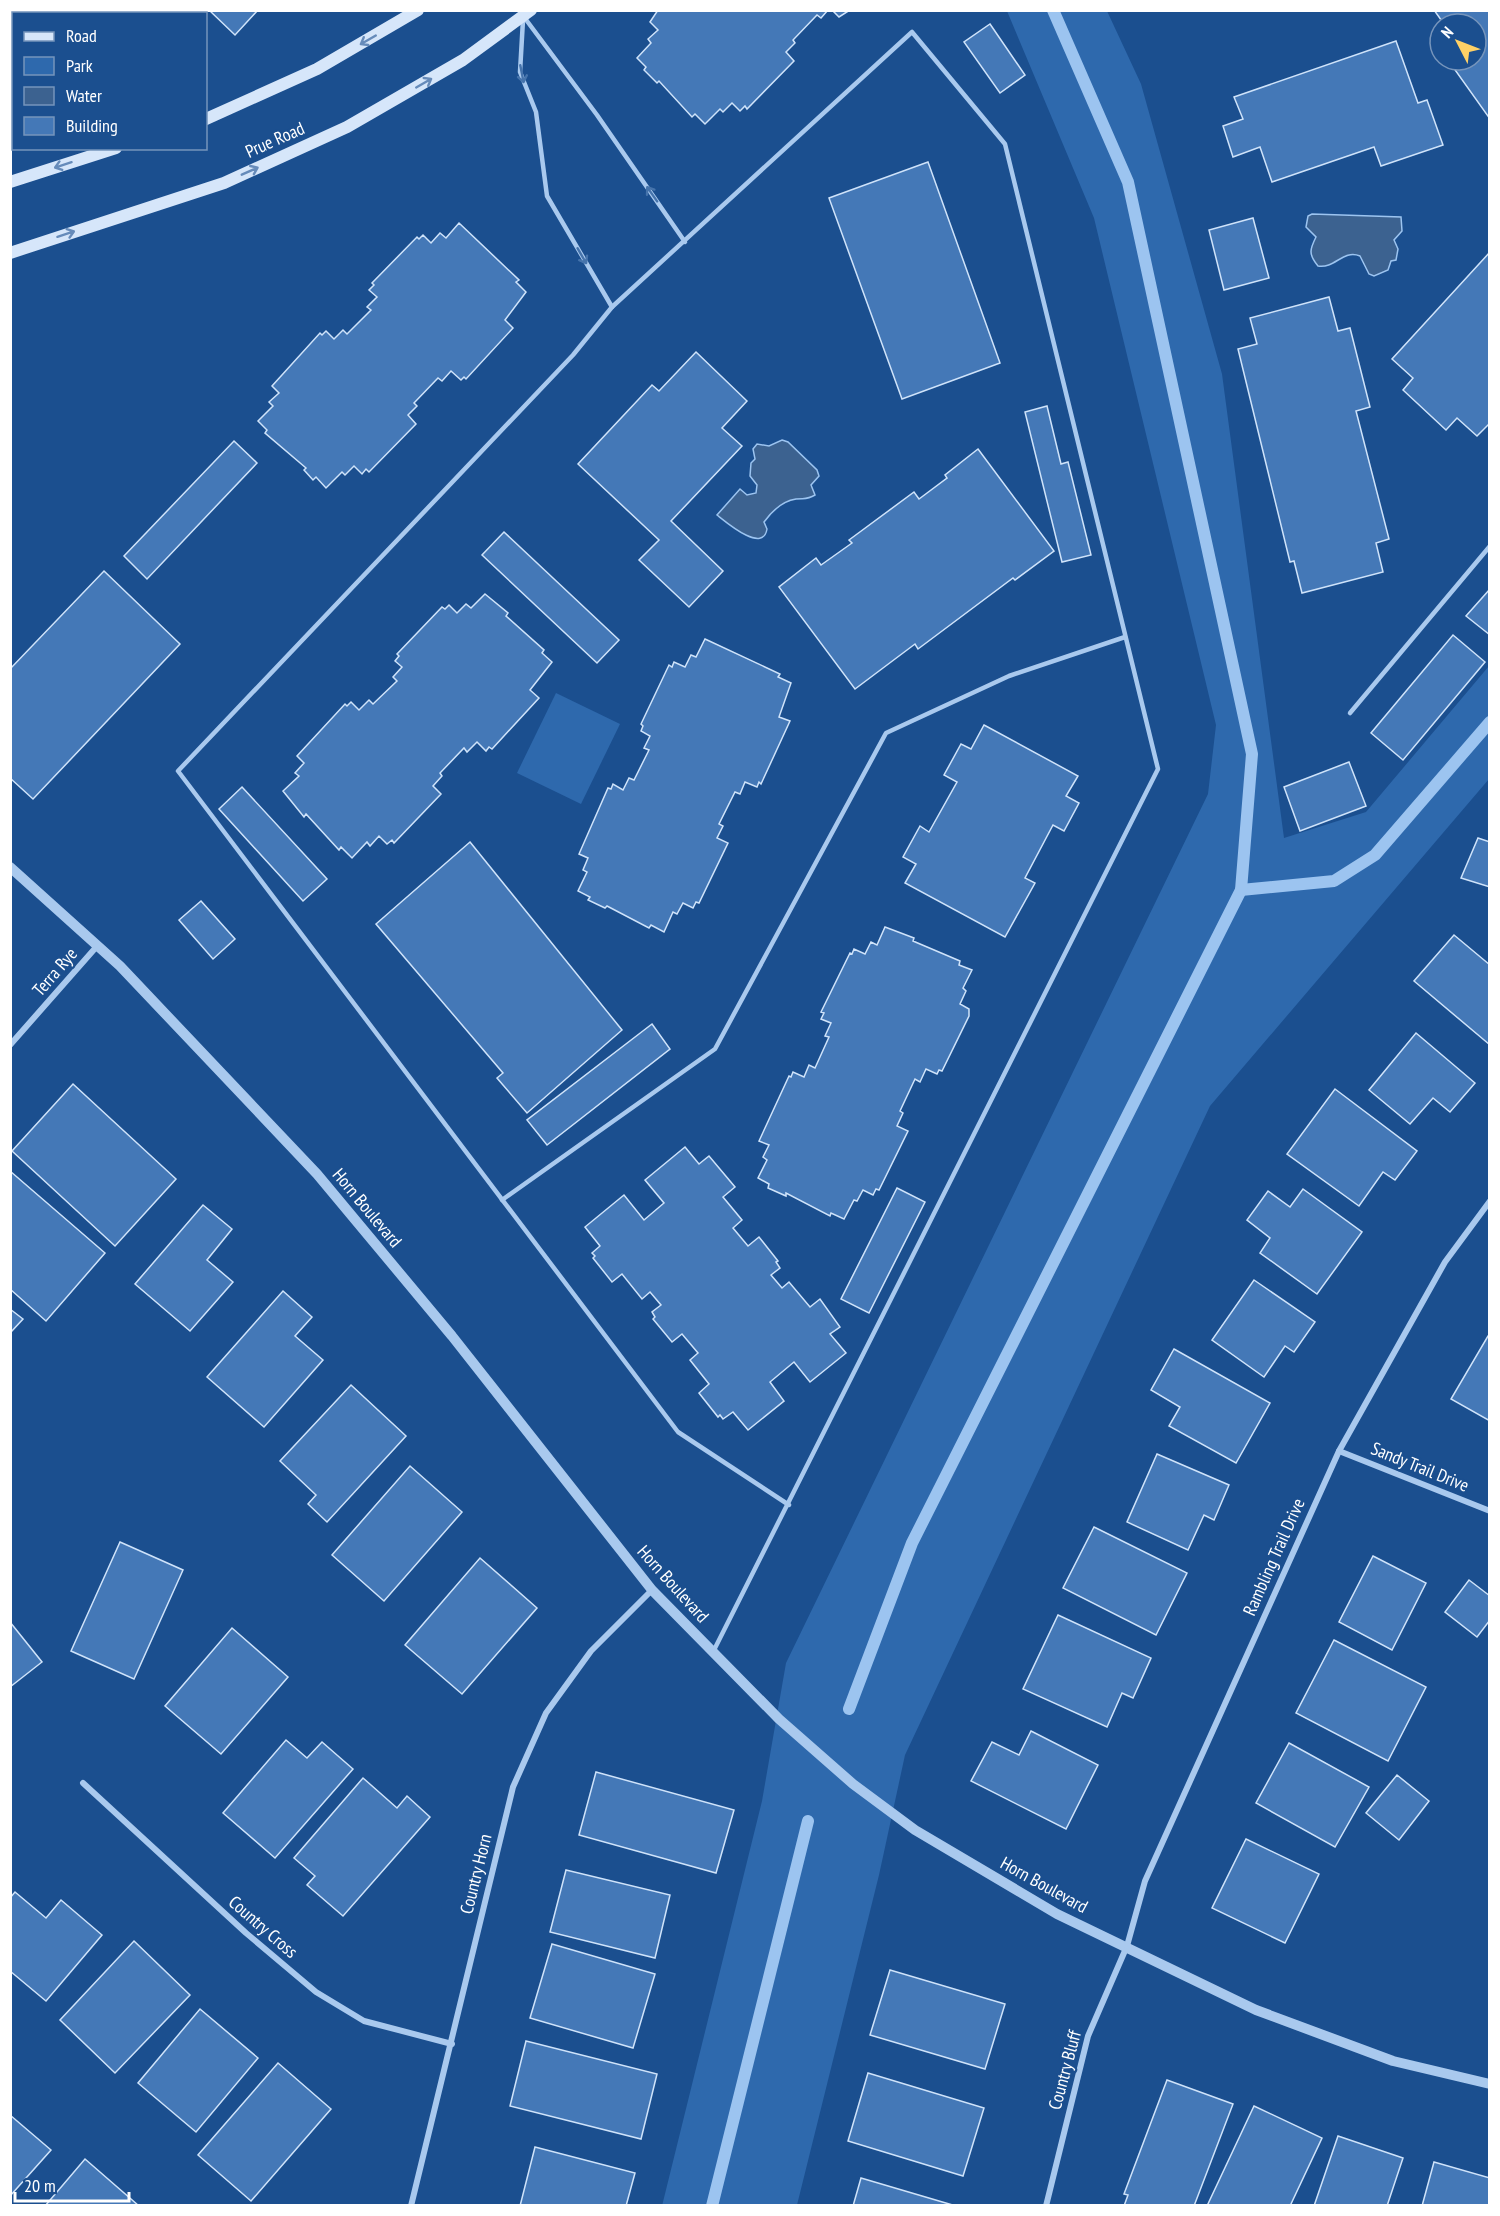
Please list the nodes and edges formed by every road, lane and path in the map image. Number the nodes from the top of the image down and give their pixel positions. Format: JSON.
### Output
{"nodes":[{"id":1,"x":418,"y":10,"type":"edge"},
{"id":2,"x":526,"y":12,"type":"edge"},
{"id":3,"x":207,"y":119,"type":"edge"},
{"id":4,"x":110,"y":150,"type":"edge"},
{"id":5,"x":10,"y":182,"type":"edge"},
{"id":6,"x":685,"y":242,"type":"junction"},
{"id":7,"x":10,"y":253,"type":"edge"},
{"id":8,"x":612,"y":308,"type":"junction"},
{"id":9,"x":1490,"y":546,"type":"edge"},
{"id":10,"x":1125,"y":638,"type":"junction"},
{"id":11,"x":1350,"y":713,"type":"dead end"},
{"id":12,"x":10,"y":867,"type":"edge"},
{"id":13,"x":98,"y":945,"type":"junction"},
{"id":14,"x":10,"y":1045,"type":"edge"},
{"id":15,"x":502,"y":1200,"type":"junction"},
{"id":16,"x":1490,"y":1201,"type":"edge"},
{"id":17,"x":1339,"y":1451,"type":"junction"},
{"id":18,"x":789,"y":1505,"type":"junction"},
{"id":19,"x":1490,"y":1511,"type":"edge"},
{"id":20,"x":652,"y":1590,"type":"junction"},
{"id":21,"x":713,"y":1652,"type":"junction"},
{"id":22,"x":83,"y":1783,"type":"dead end"},
{"id":23,"x":1127,"y":1946,"type":"junction"},
{"id":24,"x":452,"y":2044,"type":"junction"},
{"id":25,"x":1490,"y":2084,"type":"edge"},
{"id":26,"x":411,"y":2205,"type":"edge"},
{"id":27,"x":1046,"y":2205,"type":"edge"}],
"edges":[{"from":1,"to":3,"type":"main road","one_way":true},
{"from":6,"to":2,"type":"lane","one_way":true},
{"from":7,"to":2,"type":"main road","name":"Prue Road","one_way":true},
{"from":2,"to":8,"type":"lane","one_way":true},
{"from":4,"to":5,"type":"main road","one_way":true},
{"from":6,"to":8,"type":"lane"},
{"from":6,"to":10,"type":"lane"},
{"from":8,"to":15,"type":"lane"},
{"from":9,"to":11,"type":"lane"},
{"from":10,"to":15,"type":"lane"},
{"from":10,"to":18,"type":"lane"},
{"from":12,"to":13,"type":"street","name":"Horn Boulevard"},
{"from":13,"to":14,"type":"street","name":"Terra Rye"},
{"from":13,"to":20,"type":"street","name":"Horn Boulevard"},
{"from":15,"to":18,"type":"lane"},
{"from":16,"to":17,"type":"street","name":"Rambling Trail Drive"},
{"from":17,"to":19,"type":"street","name":"Sandy Trail Drive"},
{"from":17,"to":23,"type":"street","name":"Rambling Trail Drive"},
{"from":18,"to":21,"type":"lane"},
{"from":20,"to":21,"type":"street","name":"Horn Boulevard"},
{"from":20,"to":24,"type":"street","name":"Country Horn"},
{"from":21,"to":23,"type":"street","name":"Horn Boulevard"},
{"from":22,"to":24,"type":"street","name":"Country Cross"},
{"from":23,"to":25,"type":"street","name":"Horn Boulevard"},
{"from":23,"to":27,"type":"street","name":"Country Bluff"},
{"from":24,"to":26,"type":"street","name":"Country Horn"}]}
